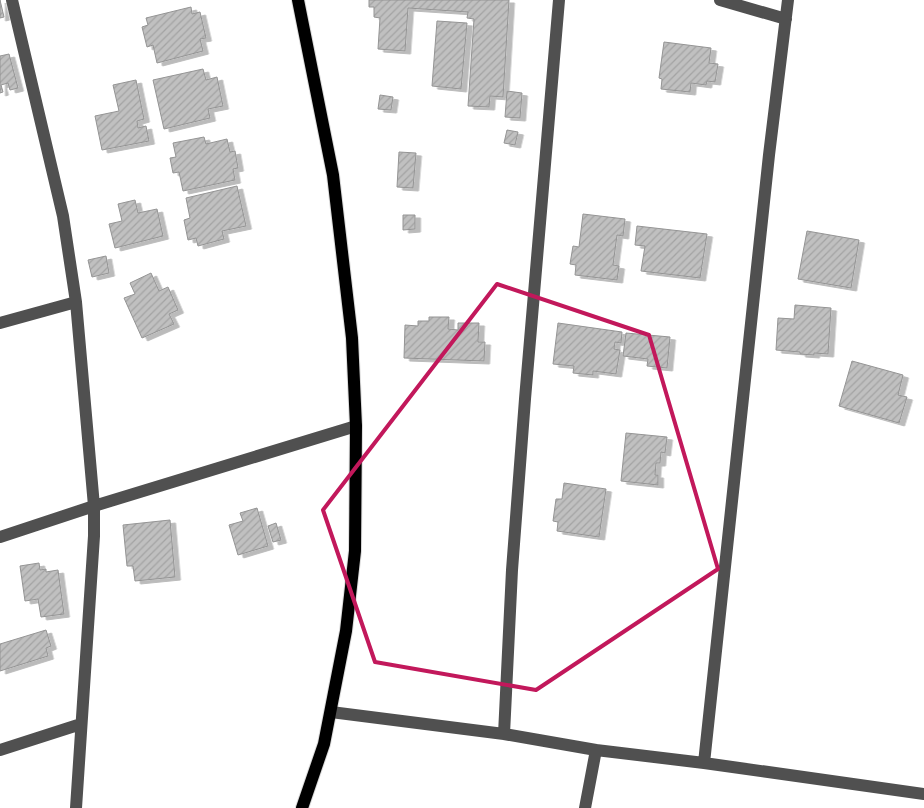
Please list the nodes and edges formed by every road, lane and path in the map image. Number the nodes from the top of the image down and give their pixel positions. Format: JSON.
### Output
{"nodes":[{"id":1,"x":12,"y":0,"type":"edge"},
{"id":2,"x":298,"y":0,"type":"edge"},
{"id":3,"x":559,"y":0,"type":"edge"},
{"id":4,"x":720,"y":0,"type":"edge"},
{"id":5,"x":788,"y":0,"type":"edge"},
{"id":6,"x":786,"y":19,"type":"junction"},
{"id":7,"x":76,"y":302,"type":"junction"},
{"id":8,"x":0,"y":324,"type":"edge"},
{"id":9,"x":356,"y":426,"type":"junction"},
{"id":10,"x":94,"y":506,"type":"junction"},
{"id":11,"x":0,"y":537,"type":"edge"},
{"id":12,"x":331,"y":712,"type":"junction"},
{"id":13,"x":82,"y":724,"type":"junction"},
{"id":14,"x":504,"y":734,"type":"junction"},
{"id":15,"x":0,"y":750,"type":"edge"},
{"id":16,"x":596,"y":750,"type":"junction"},
{"id":17,"x":704,"y":763,"type":"junction"},
{"id":18,"x":924,"y":794,"type":"edge"},
{"id":19,"x":76,"y":808,"type":"edge"},
{"id":20,"x":302,"y":808,"type":"edge"},
{"id":21,"x":585,"y":808,"type":"edge"}],
"edges":[{"from":1,"to":7,"type":"street"},
{"from":2,"to":9,"type":"main road"},
{"from":3,"to":14,"type":"street"},
{"from":4,"to":6,"type":"street"},
{"from":5,"to":6,"type":"street"},
{"from":6,"to":17,"type":"street"},
{"from":7,"to":8,"type":"street"},
{"from":7,"to":10,"type":"street"},
{"from":9,"to":10,"type":"street"},
{"from":9,"to":12,"type":"main road"},
{"from":10,"to":11,"type":"street"},
{"from":10,"to":13,"type":"street"},
{"from":12,"to":14,"type":"street"},
{"from":12,"to":20,"type":"main road"},
{"from":13,"to":15,"type":"street"},
{"from":13,"to":19,"type":"street"},
{"from":14,"to":16,"type":"street"},
{"from":16,"to":17,"type":"street"},
{"from":16,"to":21,"type":"street"},
{"from":17,"to":18,"type":"street"}]}
